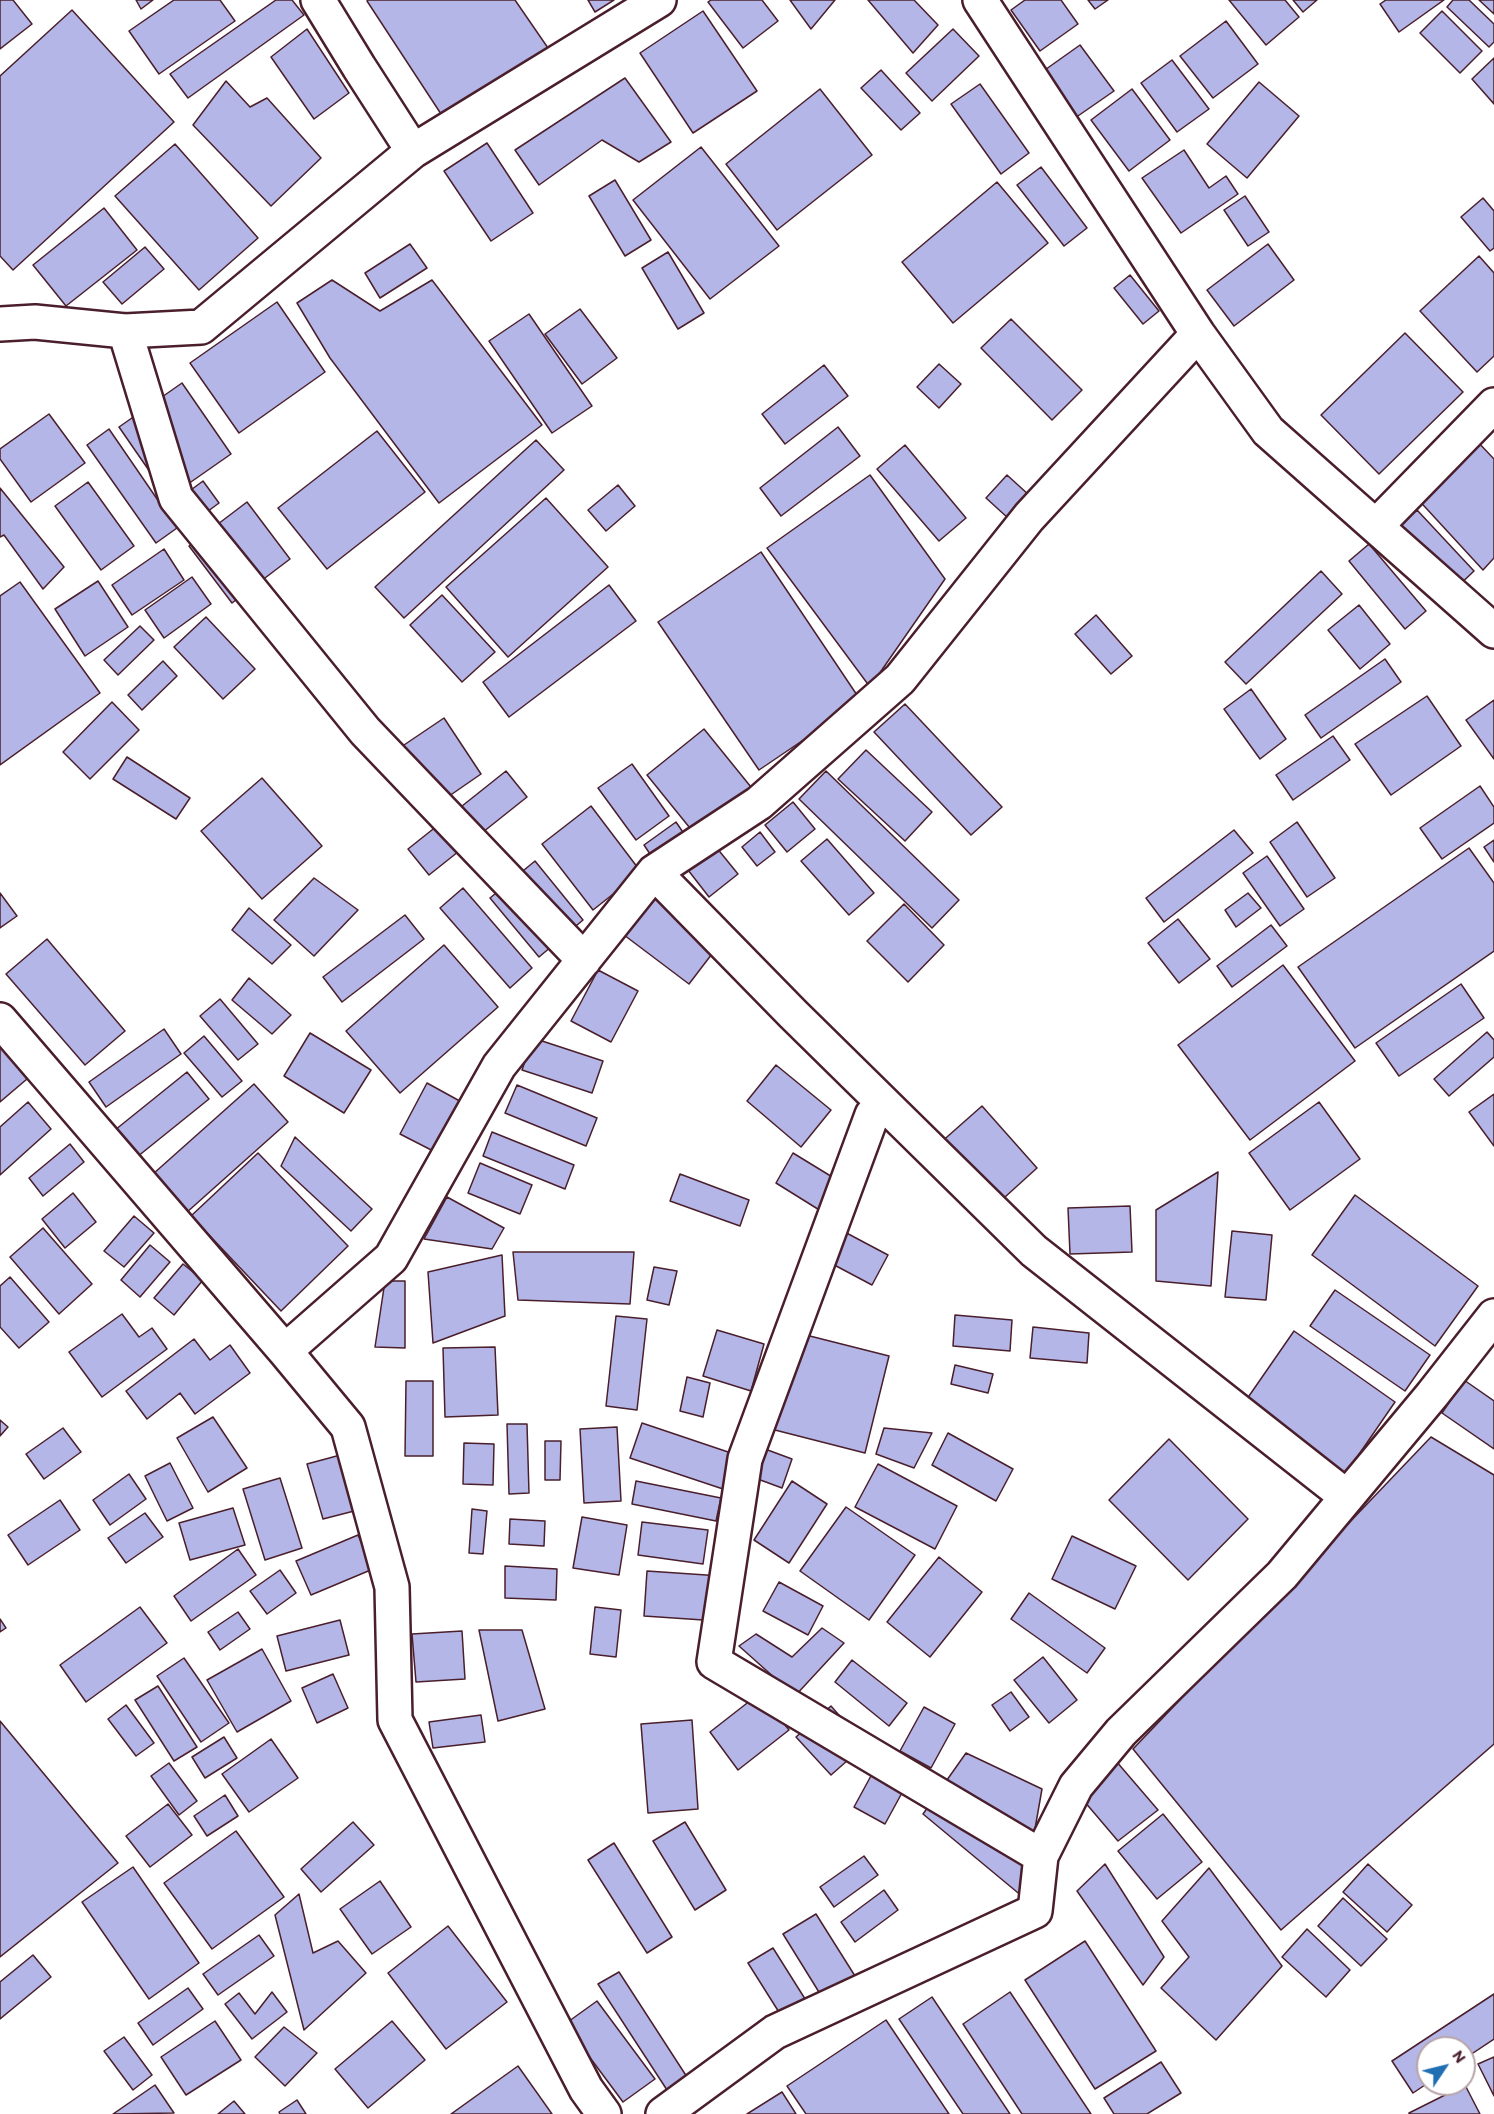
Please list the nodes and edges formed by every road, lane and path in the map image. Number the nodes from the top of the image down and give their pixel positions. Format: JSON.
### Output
{"nodes":[{"id":1,"x":318,"y":0,"type":"edge"},
{"id":2,"x":659,"y":0,"type":"edge"},
{"id":3,"x":980,"y":0,"type":"edge"},
{"id":4,"x":414,"y":151,"type":"junction"},
{"id":5,"x":0,"y":324,"type":"edge"},
{"id":6,"x":125,"y":331,"type":"junction"},
{"id":7,"x":1198,"y":334,"type":"junction"},
{"id":8,"x":1494,"y":405,"type":"edge"},
{"id":9,"x":1376,"y":526,"type":"junction"},
{"id":10,"x":1494,"y":631,"type":"edge"},
{"id":11,"x":654,"y":872,"type":"junction"},
{"id":12,"x":584,"y":960,"type":"junction"},
{"id":13,"x":0,"y":1020,"type":"edge"},
{"id":14,"x":872,"y":1115,"type":"dead end"},
{"id":15,"x":1491,"y":1330,"type":"edge"},
{"id":16,"x":285,"y":1351,"type":"junction"},
{"id":17,"x":1347,"y":1497,"type":"junction"},
{"id":18,"x":1041,"y":1856,"type":"junction"},
{"id":19,"x":604,"y":2114,"type":"edge"},
{"id":20,"x":663,"y":2114,"type":"edge"}],
"edges":[{"from":1,"to":4,"type":"street"},
{"from":2,"to":4,"type":"street"},
{"from":3,"to":7,"type":"street"},
{"from":4,"to":6,"type":"street"},
{"from":5,"to":6,"type":"street"},
{"from":6,"to":12,"type":"street"},
{"from":7,"to":9,"type":"street"},
{"from":7,"to":11,"type":"street"},
{"from":8,"to":9,"type":"street"},
{"from":9,"to":10,"type":"street"},
{"from":11,"to":12,"type":"street"},
{"from":11,"to":17,"type":"street"},
{"from":12,"to":16,"type":"street"},
{"from":13,"to":16,"type":"street"},
{"from":14,"to":18,"type":"street"},
{"from":15,"to":17,"type":"street"},
{"from":16,"to":19,"type":"street"},
{"from":17,"to":18,"type":"street"},
{"from":18,"to":20,"type":"street"}]}
